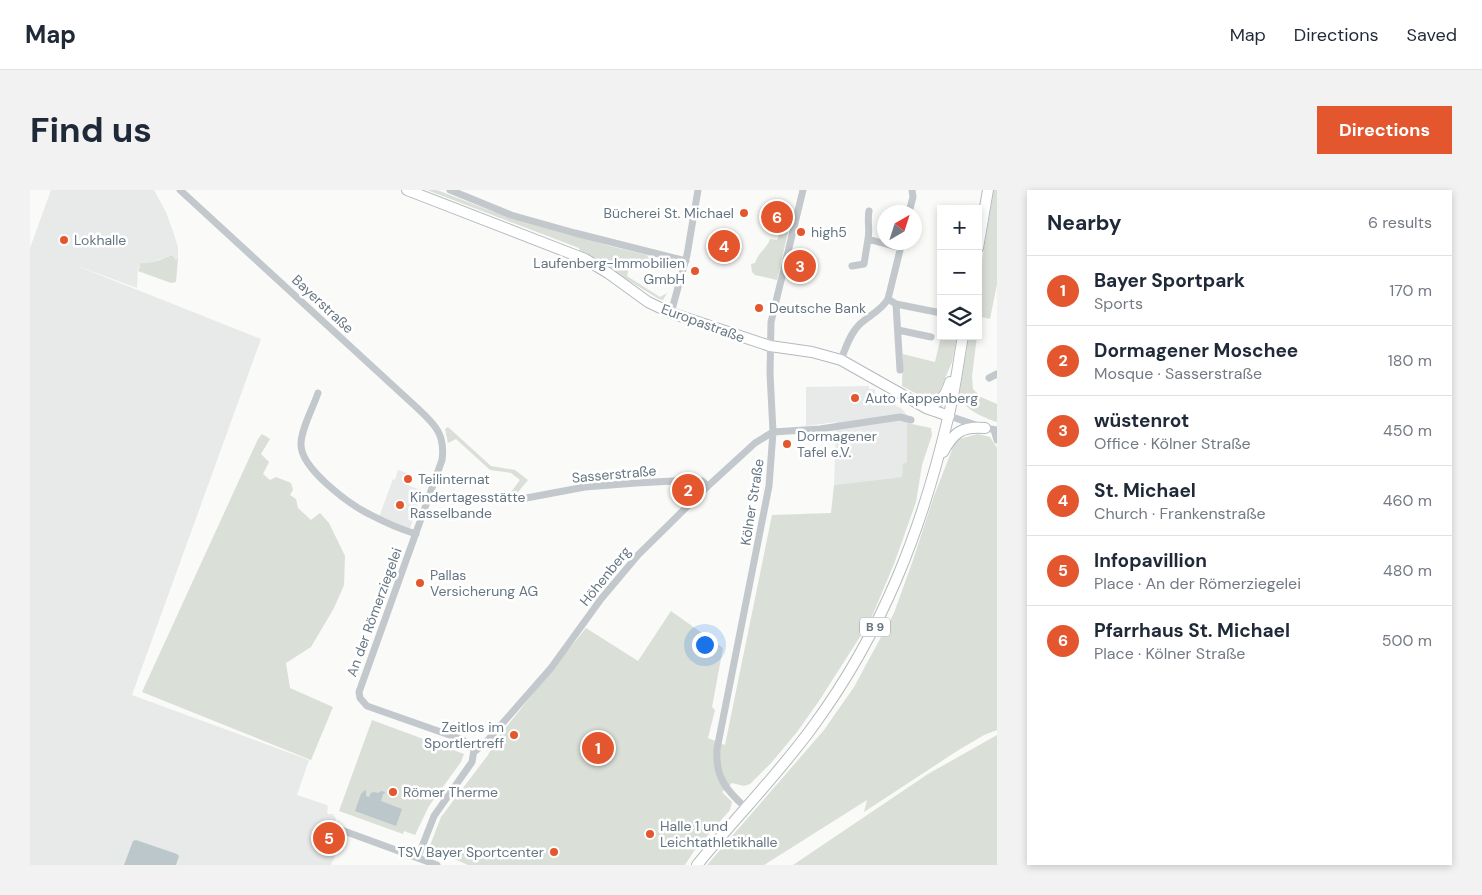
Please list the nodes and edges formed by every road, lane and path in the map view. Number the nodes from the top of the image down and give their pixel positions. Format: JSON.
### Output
{"nodes":[{"id":1,"x":180,"y":190,"type":"edge"},
{"id":2,"x":406,"y":190,"type":"edge"},
{"id":3,"x":450,"y":190,"type":"edge"},
{"id":4,"x":698,"y":190,"type":"edge"},
{"id":5,"x":803,"y":190,"type":"edge"},
{"id":6,"x":912,"y":190,"type":"edge"},
{"id":7,"x":988,"y":190,"type":"edge"},
{"id":8,"x":911,"y":205,"type":"edge"},
{"id":9,"x":870,"y":211,"type":"dead end"},
{"id":10,"x":982,"y":225,"type":"edge"},
{"id":11,"x":868,"y":240,"type":"junction"},
{"id":12,"x":877,"y":241,"type":"edge"},
{"id":13,"x":900,"y":250,"type":"edge"},
{"id":14,"x":686,"y":261,"type":"junction"},
{"id":15,"x":852,"y":266,"type":"dead end"},
{"id":16,"x":888,"y":298,"type":"junction"},
{"id":17,"x":896,"y":304,"type":"junction"},
{"id":18,"x":937,"y":312,"type":"edge"},
{"id":19,"x":671,"y":313,"type":"junction"},
{"id":20,"x":898,"y":330,"type":"junction"},
{"id":21,"x":931,"y":337,"type":"dead end"},
{"id":22,"x":962,"y":340,"type":"edge"},
{"id":23,"x":770,"y":346,"type":"junction"},
{"id":24,"x":841,"y":360,"type":"junction"},
{"id":25,"x":958,"y":365,"type":"junction"},
{"id":26,"x":900,"y":370,"type":"dead end"},
{"id":27,"x":997,"y":374,"type":"edge"},
{"id":28,"x":989,"y":378,"type":"dead end"},
{"id":29,"x":318,"y":393,"type":"dead end"},
{"id":30,"x":916,"y":402,"type":"junction"},
{"id":31,"x":949,"y":416,"type":"junction"},
{"id":32,"x":911,"y":420,"type":"dead end"},
{"id":33,"x":992,"y":429,"type":"edge"},
{"id":34,"x":773,"y":432,"type":"junction"},
{"id":35,"x":442,"y":440,"type":"joint"},
{"id":36,"x":997,"y":440,"type":"edge"},
{"id":37,"x":937,"y":464,"type":"junction"},
{"id":38,"x":708,"y":486,"type":"junction"},
{"id":39,"x":521,"y":499,"type":"dead end"},
{"id":40,"x":416,"y":534,"type":"junction"},
{"id":41,"x":474,"y":752,"type":"junction"},
{"id":42,"x":746,"y":808,"type":"junction"},
{"id":43,"x":333,"y":827,"type":"dead end"},
{"id":44,"x":418,"y":857,"type":"junction"},
{"id":45,"x":437,"y":865,"type":"edge"},
{"id":46,"x":697,"y":865,"type":"edge"}],
"edges":[{"from":1,"to":35,"type":"street","name":"Bayerstraße"},
{"from":2,"to":19,"type":"main road","name":"Europastraße"},
{"from":3,"to":14,"type":"street"},
{"from":4,"to":14,"type":"street"},
{"from":5,"to":23,"type":"street","name":"Kölner Straße"},
{"from":6,"to":8,"type":"street"},
{"from":7,"to":10,"type":"main road"},
{"from":9,"to":11,"type":"street"},
{"from":11,"to":12,"type":"street"},
{"from":11,"to":15,"type":"street"},
{"from":13,"to":16,"type":"street"},
{"from":14,"to":19,"type":"street"},
{"from":16,"to":17,"type":"street"},
{"from":16,"to":24,"type":"street"},
{"from":17,"to":18,"type":"street"},
{"from":17,"to":20,"type":"street"},
{"from":19,"to":23,"type":"main road","name":"Europastraße"},
{"from":20,"to":21,"type":"street"},
{"from":20,"to":26,"type":"street"},
{"from":22,"to":25,"type":"main road","number":"B 9"},
{"from":23,"to":24,"type":"main road","name":"Europastraße"},
{"from":23,"to":34,"type":"street","name":"Kölner Straße"},
{"from":24,"to":30,"type":"main road","name":"Europastraße"},
{"from":25,"to":30,"type":"main road"},
{"from":25,"to":31,"type":"main road","number":"B 9"},
{"from":27,"to":28,"type":"street"},
{"from":29,"to":40,"type":"street"},
{"from":30,"to":31,"type":"main road","name":"Europastraße"},
{"from":31,"to":33,"type":"street"},
{"from":31,"to":37,"type":"main road","number":"B 9"},
{"from":32,"to":34,"type":"street"},
{"from":33,"to":36,"type":"street"},
{"from":33,"to":37,"type":"main road"},
{"from":34,"to":38,"type":"street","name":"Höhenberg"},
{"from":34,"to":42,"type":"street","name":"Kölner Straße"},
{"from":35,"to":40,"type":"street","name":"An der Römerziegelei"},
{"from":37,"to":42,"type":"main road","number":"B 9"},
{"from":38,"to":39,"type":"street","name":"Sasserstraße"},
{"from":38,"to":41,"type":"street","name":"Höhenberg"},
{"from":40,"to":41,"type":"street","name":"An der Römerziegelei"},
{"from":41,"to":44,"type":"street"},
{"from":42,"to":46,"type":"main road","number":"B 9"},
{"from":43,"to":44,"type":"street"},
{"from":44,"to":45,"type":"street"}]}
